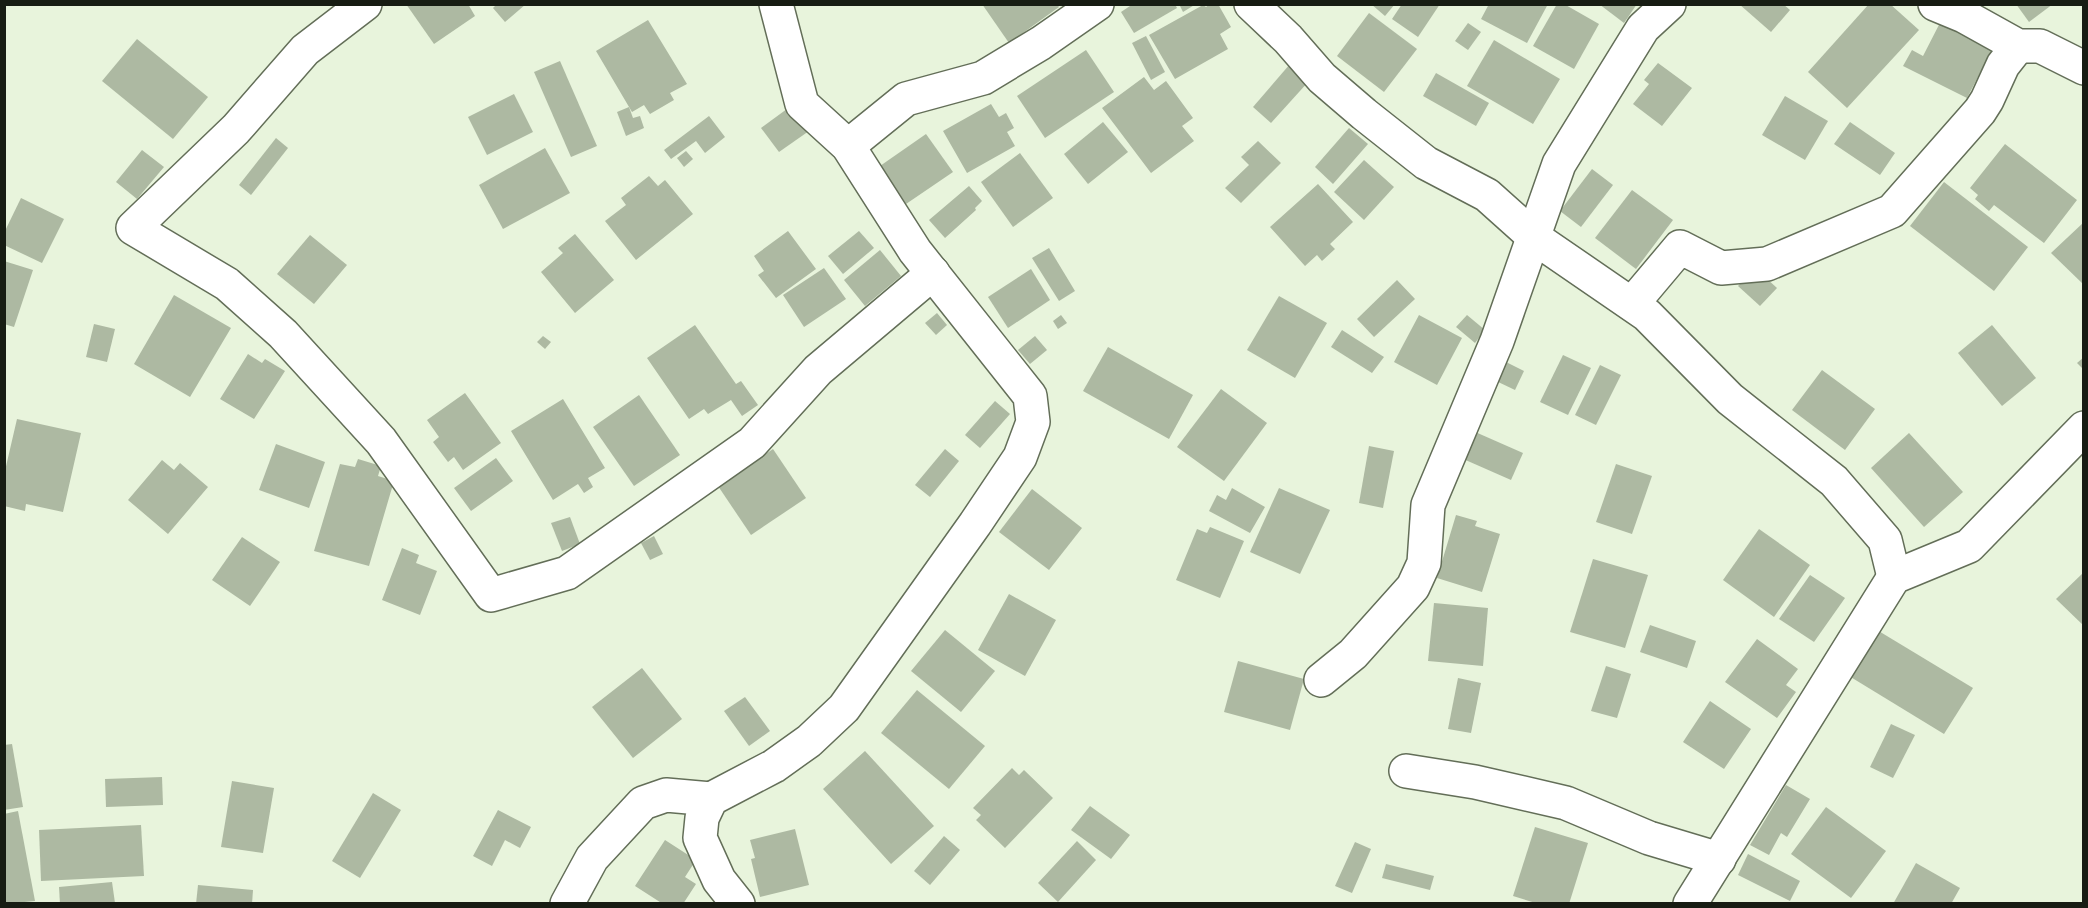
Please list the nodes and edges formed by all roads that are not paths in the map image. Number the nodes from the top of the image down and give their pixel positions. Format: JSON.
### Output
{"nodes":[{"id":1,"x":365,"y":4,"type":"edge"},
{"id":2,"x":776,"y":4,"type":"edge"},
{"id":3,"x":1097,"y":4,"type":"edge"},
{"id":4,"x":1251,"y":4,"type":"edge"},
{"id":5,"x":1669,"y":4,"type":"edge"},
{"id":6,"x":1955,"y":8,"type":"edge"},
{"id":7,"x":2018,"y":46,"type":"junction"},
{"id":8,"x":2084,"y":68,"type":"edge"},
{"id":9,"x":848,"y":146,"type":"junction"},
{"id":10,"x":1535,"y":237,"type":"junction"},
{"id":11,"x":933,"y":273,"type":"junction"},
{"id":12,"x":1632,"y":304,"type":"junction"},
{"id":13,"x":2084,"y":428,"type":"edge"},
{"id":14,"x":1894,"y":577,"type":"junction"},
{"id":15,"x":1321,"y":680,"type":"dead end"},
{"id":16,"x":1406,"y":771,"type":"dead end"},
{"id":17,"x":711,"y":799,"type":"junction"},
{"id":18,"x":1719,"y":859,"type":"junction"},
{"id":19,"x":567,"y":903,"type":"edge"},
{"id":20,"x":738,"y":903,"type":"edge"},
{"id":21,"x":1690,"y":903,"type":"edge"}],
"edges":[{"from":1,"to":11,"type":"street"},
{"from":2,"to":9,"type":"street"},
{"from":3,"to":9,"type":"street"},
{"from":4,"to":10,"type":"street"},
{"from":5,"to":10,"type":"street"},
{"from":6,"to":7,"type":"street"},
{"from":7,"to":8,"type":"street"},
{"from":7,"to":12,"type":"street"},
{"from":9,"to":11,"type":"street"},
{"from":10,"to":12,"type":"street"},
{"from":10,"to":15,"type":"street"},
{"from":11,"to":17,"type":"street"},
{"from":12,"to":14,"type":"street"},
{"from":13,"to":14,"type":"street"},
{"from":14,"to":18,"type":"street"},
{"from":16,"to":18,"type":"street"},
{"from":17,"to":19,"type":"street"},
{"from":17,"to":20,"type":"street"},
{"from":18,"to":21,"type":"street"}]}
